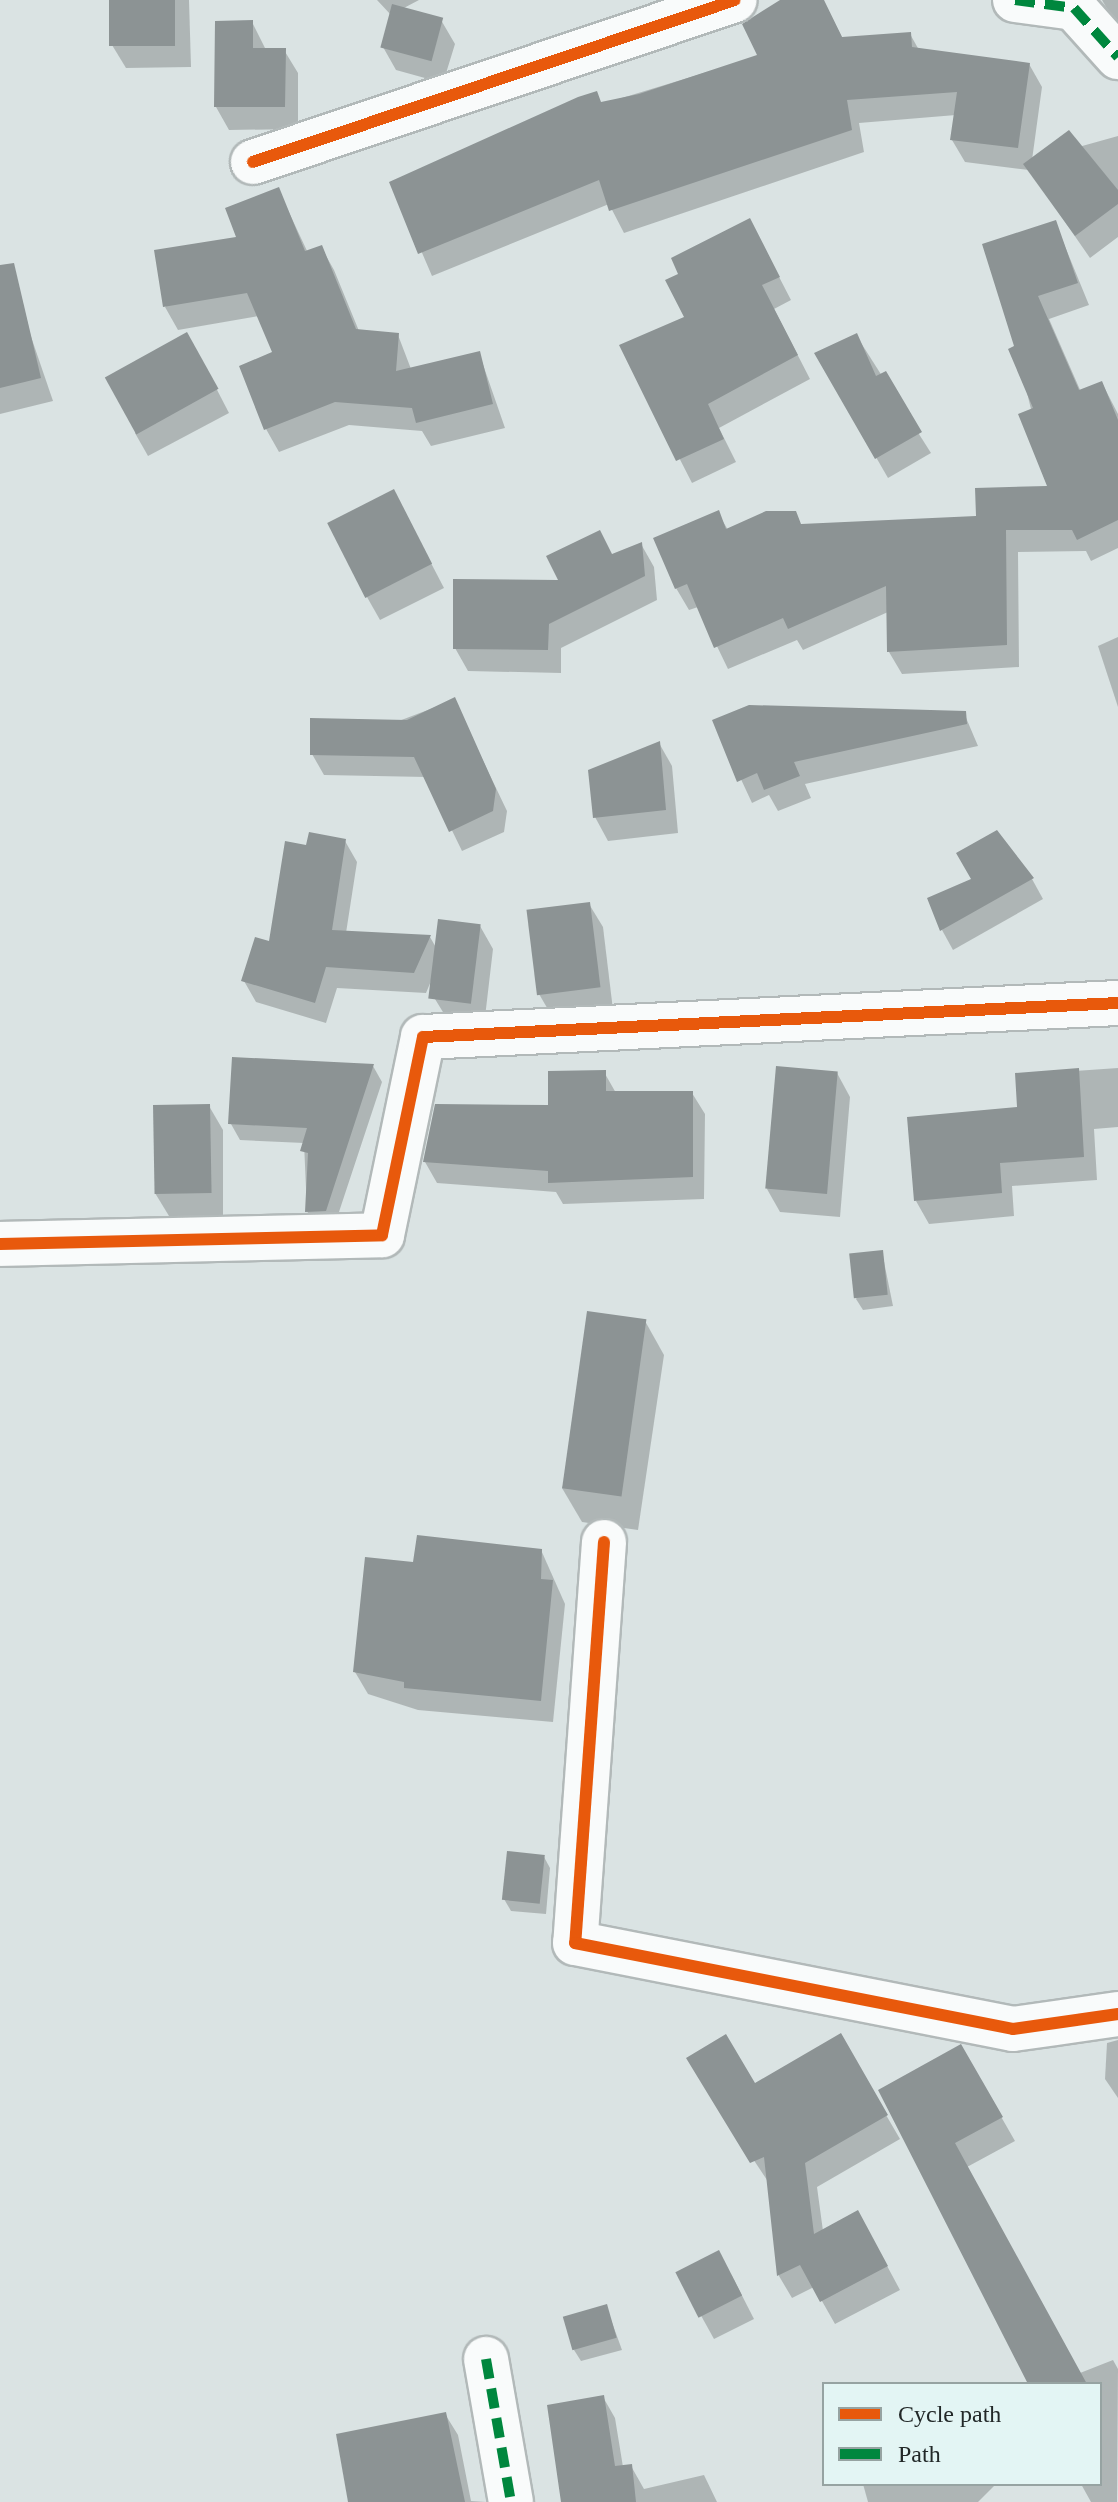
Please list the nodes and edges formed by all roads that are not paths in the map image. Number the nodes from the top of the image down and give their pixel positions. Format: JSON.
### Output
{"nodes":[{"id":1,"x":735,"y":0,"type":"edge"},
{"id":2,"x":1015,"y":0,"type":"edge"},
{"id":3,"x":1118,"y":57,"type":"edge"},
{"id":4,"x":253,"y":162,"type":"dead end"},
{"id":5,"x":1118,"y":1003,"type":"edge"},
{"id":6,"x":0,"y":1244,"type":"edge"},
{"id":7,"x":604,"y":1542,"type":"dead end"},
{"id":8,"x":1118,"y":2014,"type":"edge"},
{"id":9,"x":486,"y":2359,"type":"dead end"},
{"id":10,"x":511,"y":2502,"type":"edge"}],
"edges":[{"from":1,"to":4,"type":"street"},
{"from":2,"to":3,"type":"street"},
{"from":5,"to":6,"type":"street"},
{"from":7,"to":8,"type":"street"},
{"from":9,"to":10,"type":"street"}]}
